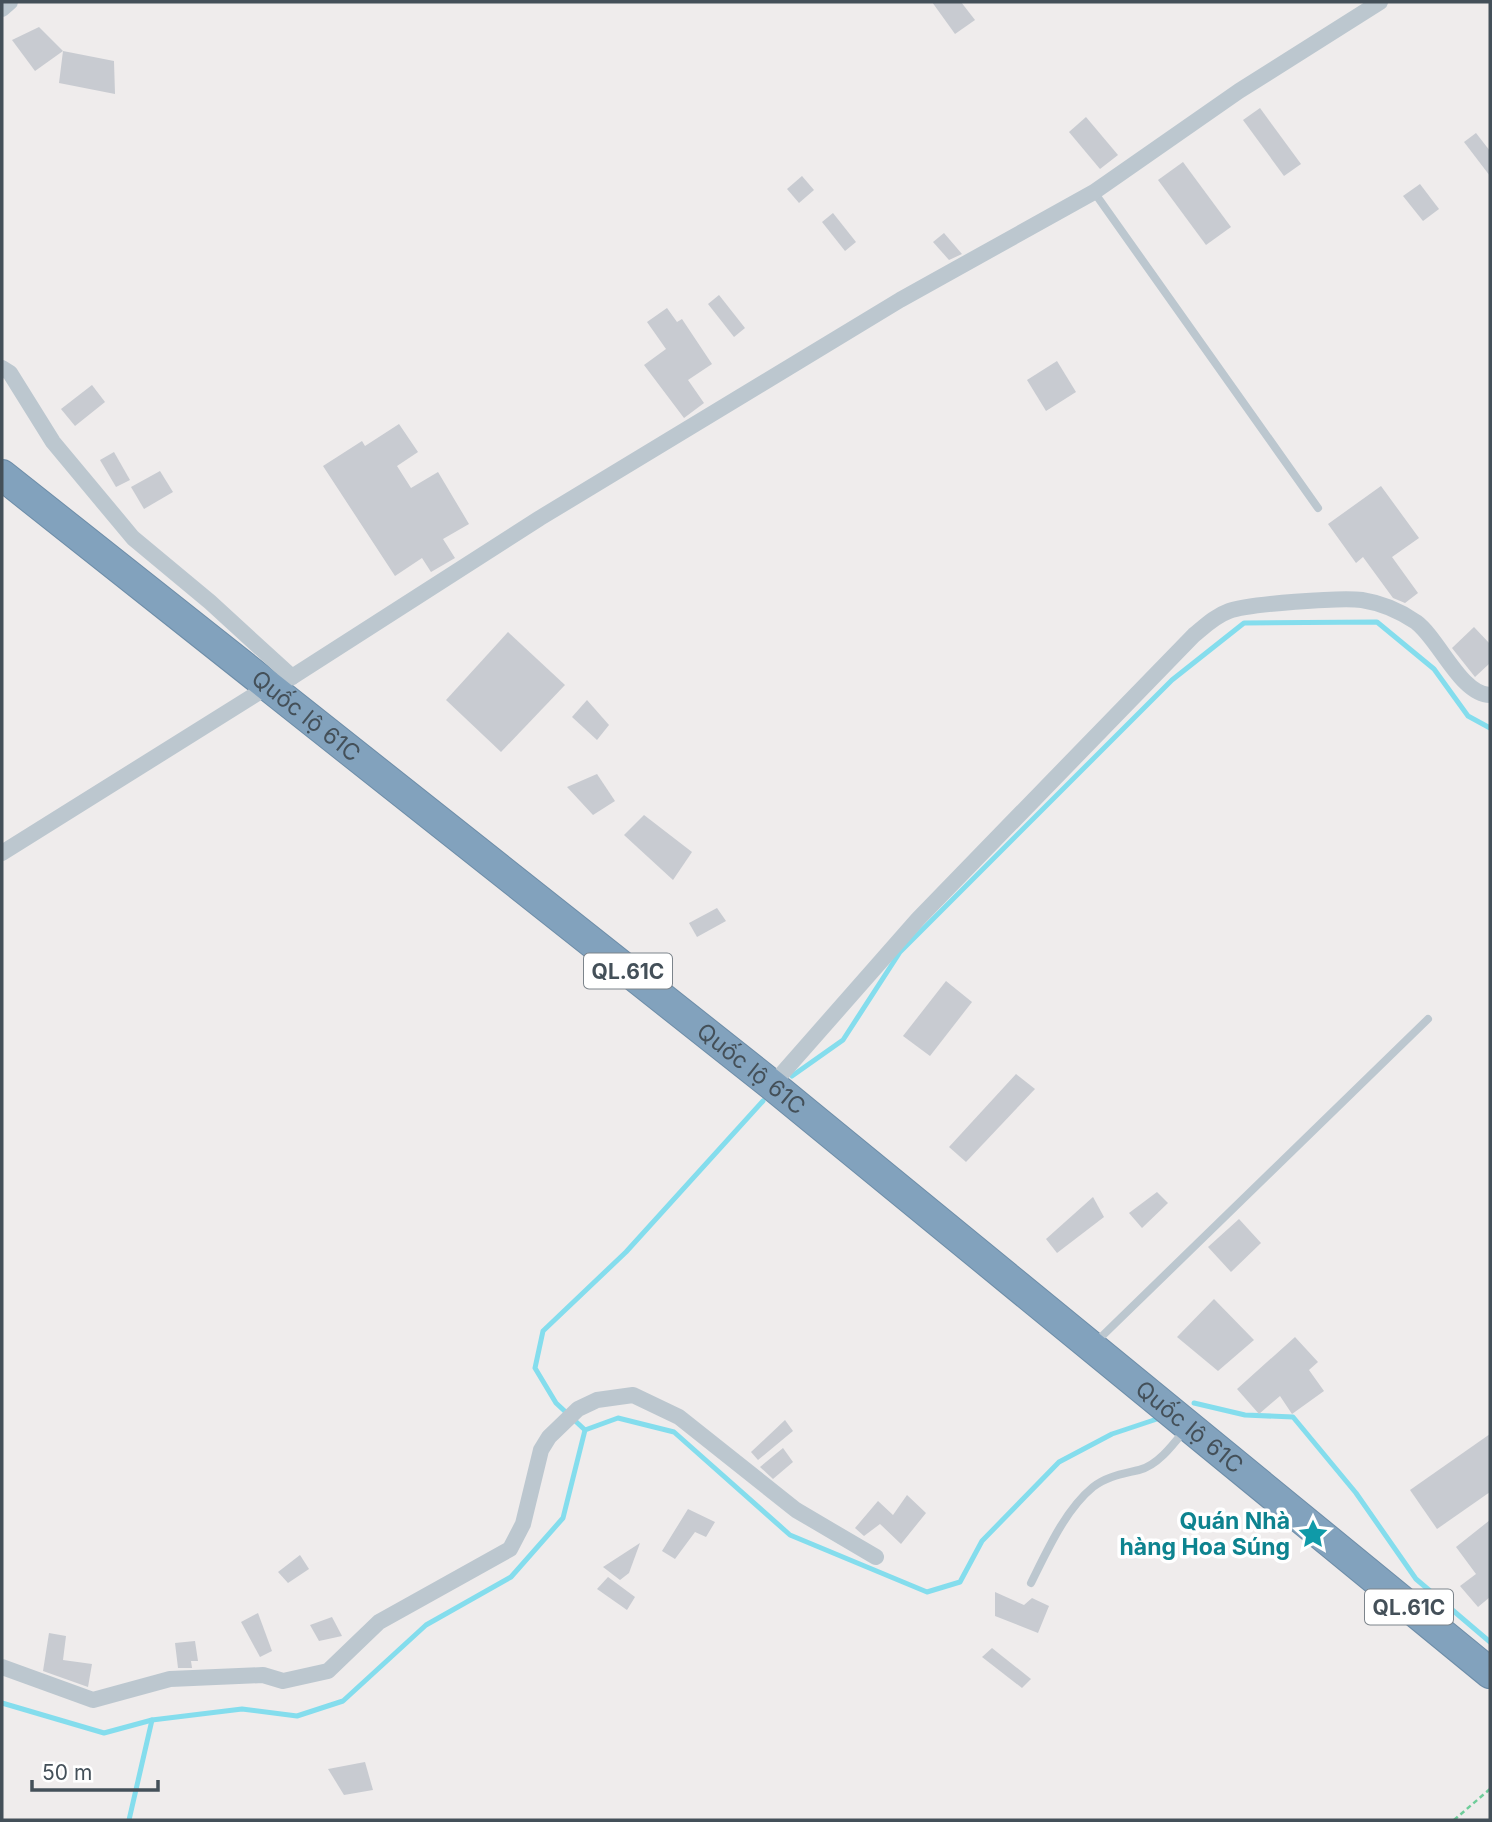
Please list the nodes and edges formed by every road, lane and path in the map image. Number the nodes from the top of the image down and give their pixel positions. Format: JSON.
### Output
{"nodes":[{"id":1,"x":10,"y":2,"type":"edge"},
{"id":2,"x":1380,"y":2,"type":"edge"},
{"id":3,"x":2,"y":9,"type":"edge"},
{"id":4,"x":1094,"y":192,"type":"junction"},
{"id":5,"x":2,"y":368,"type":"edge"},
{"id":6,"x":2,"y":475,"type":"edge"},
{"id":7,"x":1318,"y":508,"type":"dead end"},
{"id":8,"x":280,"y":681,"type":"junction"},
{"id":9,"x":1490,"y":695,"type":"edge"},
{"id":10,"x":2,"y":853,"type":"edge"},
{"id":11,"x":1428,"y":1019,"type":"dead end"},
{"id":12,"x":772,"y":1085,"type":"junction"},
{"id":13,"x":1091,"y":1347,"type":"junction"},
{"id":14,"x":1188,"y":1426,"type":"junction"},
{"id":15,"x":876,"y":1557,"type":"dead end"},
{"id":16,"x":1031,"y":1583,"type":"dead end"},
{"id":17,"x":2,"y":1667,"type":"edge"},
{"id":18,"x":1490,"y":1673,"type":"edge"},
{"id":19,"x":1490,"y":1789,"type":"edge"},
{"id":20,"x":1454,"y":1820,"type":"edge"}],
"edges":[{"from":1,"to":3,"type":"street"},
{"from":2,"to":4,"type":"street"},
{"from":4,"to":7,"type":"lane"},
{"from":4,"to":8,"type":"street"},
{"from":5,"to":8,"type":"street"},
{"from":6,"to":8,"type":"highway","name":"Quốc lộ 61C","number":"QL.61C"},
{"from":8,"to":10,"type":"street"},
{"from":8,"to":12,"type":"highway","name":"Quốc lộ 61C","number":"QL.61C"},
{"from":9,"to":12,"type":"street"},
{"from":11,"to":13,"type":"lane"},
{"from":12,"to":13,"type":"highway","name":"Quốc lộ 61C","number":"QL.61C"},
{"from":13,"to":14,"type":"highway","name":"Quốc lộ 61C","number":"QL.61C"},
{"from":14,"to":16,"type":"lane"},
{"from":14,"to":18,"type":"highway","name":"Quốc lộ 61C","number":"QL.61C"},
{"from":15,"to":17,"type":"street"},
{"from":19,"to":20,"type":"path"}]}
